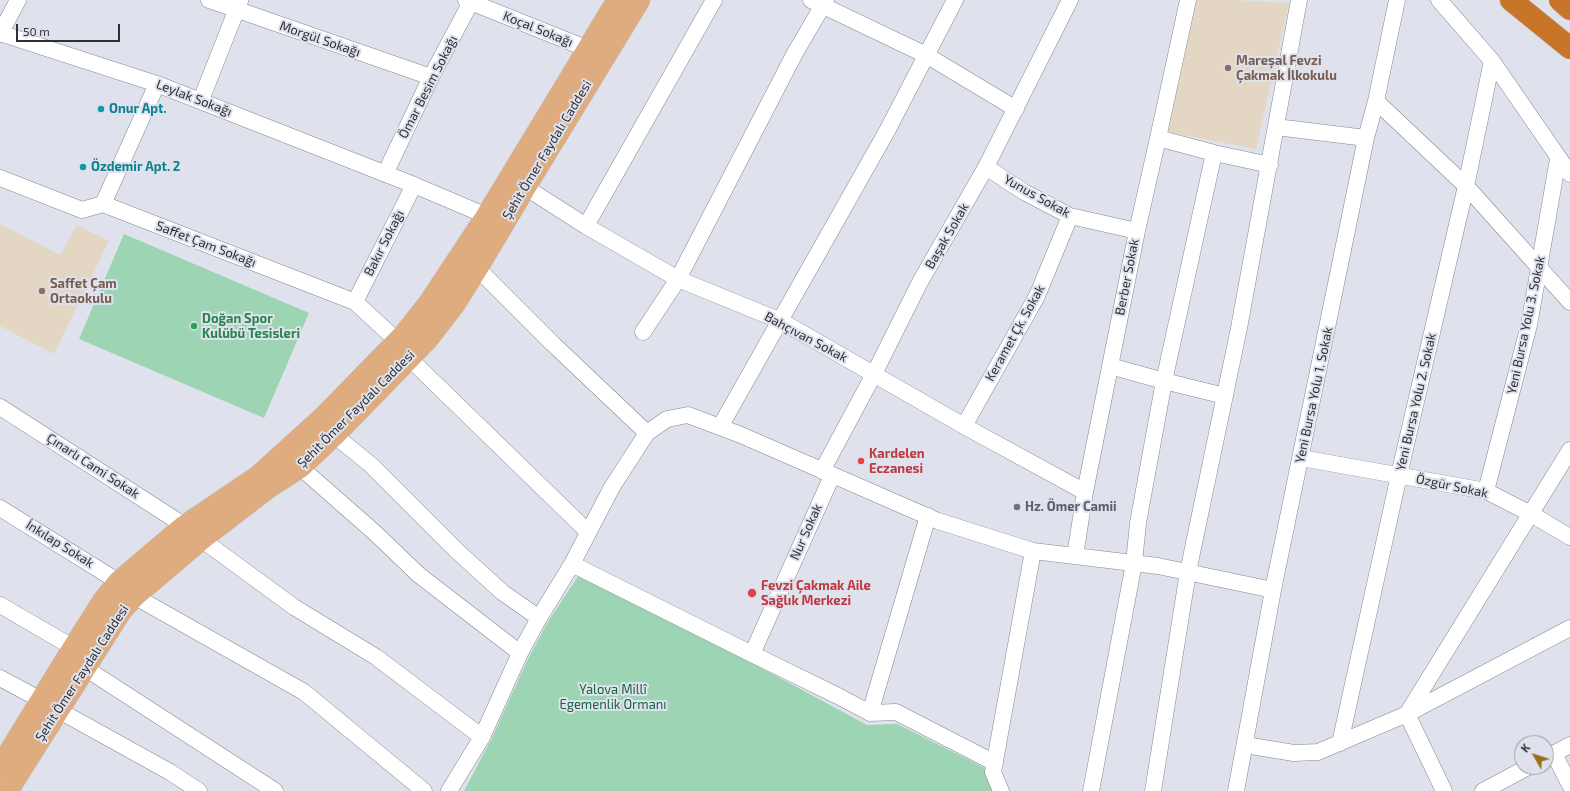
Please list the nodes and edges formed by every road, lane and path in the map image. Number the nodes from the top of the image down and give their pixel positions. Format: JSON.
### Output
{"nodes":[{"id":1,"x":18,"y":0,"type":"edge"},
{"id":2,"x":209,"y":0,"type":"edge"},
{"id":3,"x":618,"y":0,"type":"edge"},
{"id":4,"x":639,"y":0,"type":"edge"},
{"id":5,"x":714,"y":0,"type":"edge"},
{"id":6,"x":955,"y":0,"type":"edge"},
{"id":7,"x":1070,"y":0,"type":"edge"},
{"id":8,"x":1188,"y":0,"type":"edge"},
{"id":9,"x":1299,"y":0,"type":"edge"},
{"id":10,"x":1397,"y":0,"type":"edge"},
{"id":11,"x":1438,"y":0,"type":"edge"},
{"id":12,"x":1511,"y":0,"type":"edge"},
{"id":13,"x":1560,"y":0,"type":"edge"},
{"id":14,"x":470,"y":1,"type":"edge"},
{"id":15,"x":820,"y":2,"type":"edge"},
{"id":16,"x":239,"y":5,"type":"edge"},
{"id":17,"x":1570,"y":9,"type":"edge"},
{"id":18,"x":0,"y":34,"type":"edge"},
{"id":19,"x":1570,"y":48,"type":"edge"},
{"id":20,"x":588,"y":49,"type":"junction"},
{"id":21,"x":926,"y":55,"type":"junction"},
{"id":22,"x":1492,"y":61,"type":"junction"},
{"id":23,"x":431,"y":77,"type":"junction"},
{"id":24,"x":157,"y":84,"type":"junction"},
{"id":25,"x":201,"y":100,"type":"junction"},
{"id":26,"x":1376,"y":101,"type":"junction"},
{"id":27,"x":1016,"y":109,"type":"junction"},
{"id":28,"x":1276,"y":127,"type":"junction"},
{"id":29,"x":1158,"y":138,"type":"junction"},
{"id":30,"x":1366,"y":138,"type":"junction"},
{"id":31,"x":1214,"y":153,"type":"junction"},
{"id":32,"x":1558,"y":159,"type":"junction"},
{"id":33,"x":1270,"y":164,"type":"junction"},
{"id":34,"x":986,"y":167,"type":"junction"},
{"id":35,"x":385,"y":174,"type":"junction"},
{"id":36,"x":1570,"y":174,"type":"edge"},
{"id":37,"x":0,"y":178,"type":"edge"},
{"id":38,"x":414,"y":185,"type":"junction"},
{"id":39,"x":1466,"y":186,"type":"junction"},
{"id":40,"x":524,"y":187,"type":"junction"},
{"id":41,"x":103,"y":204,"type":"junction"},
{"id":42,"x":487,"y":216,"type":"junction"},
{"id":43,"x":1070,"y":216,"type":"junction"},
{"id":44,"x":586,"y":226,"type":"junction"},
{"id":45,"x":1137,"y":230,"type":"junction"},
{"id":46,"x":478,"y":268,"type":"junction"},
{"id":47,"x":1539,"y":269,"type":"junction"},
{"id":48,"x":678,"y":278,"type":"junction"},
{"id":49,"x":355,"y":302,"type":"junction"},
{"id":50,"x":1570,"y":302,"type":"edge"},
{"id":51,"x":780,"y":321,"type":"junction"},
{"id":52,"x":644,"y":332,"type":"dead end"},
{"id":53,"x":402,"y":352,"type":"junction"},
{"id":54,"x":1110,"y":366,"type":"junction"},
{"id":55,"x":874,"y":374,"type":"junction"},
{"id":56,"x":1164,"y":381,"type":"junction"},
{"id":57,"x":1225,"y":396,"type":"junction"},
{"id":58,"x":0,"y":407,"type":"edge"},
{"id":59,"x":964,"y":426,"type":"junction"},
{"id":60,"x":720,"y":427,"type":"junction"},
{"id":61,"x":647,"y":433,"type":"junction"},
{"id":62,"x":334,"y":435,"type":"junction"},
{"id":63,"x":1570,"y":450,"type":"edge"},
{"id":64,"x":1301,"y":458,"type":"junction"},
{"id":65,"x":300,"y":467,"type":"junction"},
{"id":66,"x":827,"y":473,"type":"junction"},
{"id":67,"x":1399,"y":475,"type":"junction"},
{"id":68,"x":1486,"y":491,"type":"junction"},
{"id":69,"x":1085,"y":492,"type":"junction"},
{"id":70,"x":0,"y":508,"type":"edge"},
{"id":71,"x":1531,"y":514,"type":"junction"},
{"id":72,"x":928,"y":516,"type":"junction"},
{"id":73,"x":193,"y":532,"type":"junction"},
{"id":74,"x":588,"y":532,"type":"junction"},
{"id":75,"x":1570,"y":537,"type":"edge"},
{"id":76,"x":1033,"y":551,"type":"junction"},
{"id":77,"x":1075,"y":556,"type":"junction"},
{"id":78,"x":1134,"y":563,"type":"junction"},
{"id":79,"x":572,"y":564,"type":"junction"},
{"id":80,"x":1188,"y":572,"type":"junction"},
{"id":81,"x":126,"y":589,"type":"junction"},
{"id":82,"x":1273,"y":590,"type":"junction"},
{"id":83,"x":0,"y":605,"type":"edge"},
{"id":84,"x":539,"y":618,"type":"junction"},
{"id":85,"x":1570,"y":628,"type":"edge"},
{"id":86,"x":74,"y":648,"type":"junction"},
{"id":87,"x":520,"y":653,"type":"junction"},
{"id":88,"x":752,"y":654,"type":"junction"},
{"id":89,"x":84,"y":668,"type":"junction"},
{"id":90,"x":0,"y":678,"type":"edge"},
{"id":91,"x":50,"y":705,"type":"junction"},
{"id":92,"x":870,"y":713,"type":"junction"},
{"id":93,"x":1408,"y":714,"type":"junction"},
{"id":94,"x":482,"y":737,"type":"junction"},
{"id":95,"x":1340,"y":743,"type":"junction"},
{"id":96,"x":1245,"y":745,"type":"junction"},
{"id":97,"x":1570,"y":745,"type":"edge"},
{"id":98,"x":1554,"y":754,"type":"edge"},
{"id":99,"x":1554,"y":762,"type":"edge"},
{"id":100,"x":994,"y":763,"type":"junction"},
{"id":101,"x":0,"y":768,"type":"edge"},
{"id":102,"x":1514,"y":774,"type":"edge"},
{"id":103,"x":1570,"y":785,"type":"edge"},
{"id":104,"x":7,"y":791,"type":"edge"},
{"id":105,"x":199,"y":791,"type":"edge"},
{"id":106,"x":275,"y":791,"type":"edge"},
{"id":107,"x":424,"y":791,"type":"edge"},
{"id":108,"x":449,"y":791,"type":"edge"},
{"id":109,"x":1001,"y":791,"type":"edge"},
{"id":110,"x":1091,"y":791,"type":"edge"},
{"id":111,"x":1153,"y":791,"type":"edge"},
{"id":112,"x":1236,"y":791,"type":"edge"},
{"id":113,"x":1444,"y":791,"type":"edge"},
{"id":114,"x":1482,"y":791,"type":"edge"}],
"edges":[{"from":1,"to":18,"type":"street"},
{"from":2,"to":16,"type":"street","name":"Morgül Sokağı"},
{"from":3,"to":20,"type":"main road","name":"Şehit Ömer Faydalı Caddesi"},
{"from":4,"to":40,"type":"main road","name":"Şehit Ömer Faydalı Caddesi"},
{"from":5,"to":44,"type":"street"},
{"from":6,"to":21,"type":"street"},
{"from":7,"to":27,"type":"street","name":"Başak Sokak"},
{"from":8,"to":29,"type":"street","name":"Berber Sokak"},
{"from":9,"to":28,"type":"street"},
{"from":10,"to":26,"type":"street","name":"Yeni Bursa Yolu 1. Sokak"},
{"from":11,"to":22,"type":"street"},
{"from":12,"to":19,"type":"highway"},
{"from":13,"to":17,"type":"highway"},
{"from":14,"to":20,"type":"street","name":"Koçal Sokağı"},
{"from":14,"to":23,"type":"street","name":"Ömar Besim Sokağı"},
{"from":15,"to":21,"type":"street"},
{"from":15,"to":48,"type":"street"},
{"from":16,"to":23,"type":"street","name":"Morgül Sokağı"},
{"from":16,"to":25,"type":"street"},
{"from":18,"to":24,"type":"street","name":"Leylak Sokağı"},
{"from":20,"to":42,"type":"main road","name":"Şehit Ömer Faydalı Caddesi"},
{"from":21,"to":27,"type":"street"},
{"from":21,"to":51,"type":"street"},
{"from":22,"to":32,"type":"street"},
{"from":22,"to":39,"type":"street","name":"Yeni Bursa Yolu 2. Sokak"},
{"from":23,"to":35,"type":"street","name":"Ömar Besim Sokağı"},
{"from":24,"to":25,"type":"street","name":"Leylak Sokağı"},
{"from":24,"to":41,"type":"street"},
{"from":25,"to":35,"type":"street","name":"Leylak Sokağı"},
{"from":26,"to":30,"type":"street","name":"Yeni Bursa Yolu 1. Sokak"},
{"from":26,"to":39,"type":"street"},
{"from":27,"to":34,"type":"street","name":"Başak Sokak"},
{"from":28,"to":30,"type":"street"},
{"from":28,"to":33,"type":"street"},
{"from":29,"to":31,"type":"street"},
{"from":29,"to":45,"type":"street","name":"Berber Sokak"},
{"from":30,"to":64,"type":"street","name":"Yeni Bursa Yolu 1. Sokak"},
{"from":31,"to":33,"type":"street"},
{"from":31,"to":56,"type":"street"},
{"from":32,"to":36,"type":"street"},
{"from":32,"to":47,"type":"street","name":"Yeni Bursa Yolu 3. Sokak"},
{"from":33,"to":57,"type":"street"},
{"from":34,"to":43,"type":"street","name":"Yunus Sokak"},
{"from":34,"to":55,"type":"street","name":"Başak Sokak"},
{"from":35,"to":38,"type":"street","name":"Leylak Sokağı"},
{"from":37,"to":41,"type":"street"},
{"from":38,"to":42,"type":"street","name":"Leylak Sokağı"},
{"from":38,"to":49,"type":"street","name":"Bakır Sokağı"},
{"from":39,"to":47,"type":"street"},
{"from":39,"to":67,"type":"street","name":"Yeni Bursa Yolu 2. Sokak"},
{"from":40,"to":44,"type":"street","name":"Bahçıvan Sokak"},
{"from":40,"to":46,"type":"main road","name":"Şehit Ömer Faydalı Caddesi"},
{"from":41,"to":49,"type":"street","name":"Saffet Çam Sokağı"},
{"from":42,"to":53,"type":"main road","name":"Şehit Ömer Faydalı Caddesi"},
{"from":43,"to":45,"type":"street","name":"Yunus Sokak"},
{"from":43,"to":59,"type":"street","name":"Keramet Çk. Sokak"},
{"from":44,"to":48,"type":"street","name":"Bahçıvan Sokak"},
{"from":45,"to":54,"type":"street","name":"Berber Sokak"},
{"from":46,"to":53,"type":"main road","name":"Şehit Ömer Faydalı Caddesi"},
{"from":46,"to":61,"type":"street"},
{"from":47,"to":50,"type":"street"},
{"from":47,"to":68,"type":"street","name":"Yeni Bursa Yolu 3. Sokak"},
{"from":48,"to":51,"type":"street","name":"Bahçıvan Sokak"},
{"from":48,"to":52,"type":"street"},
{"from":49,"to":53,"type":"street","name":"Saffet Çam Sokağı"},
{"from":51,"to":55,"type":"street","name":"Bahçıvan Sokak"},
{"from":51,"to":60,"type":"street"},
{"from":53,"to":62,"type":"main road","name":"Şehit Ömer Faydalı Caddesi"},
{"from":53,"to":73,"type":"main road","name":"Şehit Ömer Faydalı Caddesi"},
{"from":53,"to":74,"type":"street","name":"Saffet Çam Sokağı"},
{"from":54,"to":56,"type":"street"},
{"from":54,"to":69,"type":"street","name":"Berber Sokak"},
{"from":55,"to":59,"type":"street","name":"Bahçıvan Sokak"},
{"from":55,"to":66,"type":"street","name":"Başak Sokak"},
{"from":56,"to":57,"type":"street"},
{"from":56,"to":78,"type":"street"},
{"from":57,"to":80,"type":"street"},
{"from":58,"to":73,"type":"street","name":"Çınarlı Cami Sokak"},
{"from":59,"to":69,"type":"street","name":"Bahçıvan Sokak"},
{"from":60,"to":61,"type":"street"},
{"from":60,"to":66,"type":"street"},
{"from":61,"to":74,"type":"street"},
{"from":62,"to":65,"type":"main road","name":"Şehit Ömer Faydalı Caddesi"},
{"from":62,"to":84,"type":"street"},
{"from":63,"to":71,"type":"street"},
{"from":64,"to":67,"type":"street","name":"Özgür Sokak"},
{"from":64,"to":82,"type":"street","name":"Yeni Bursa Yolu 1. Sokak"},
{"from":65,"to":73,"type":"main road","name":"Şehit Ömer Faydalı Caddesi"},
{"from":65,"to":87,"type":"street"},
{"from":66,"to":72,"type":"street"},
{"from":66,"to":88,"type":"street","name":"Nur Sokak"},
{"from":67,"to":68,"type":"street","name":"Özgür Sokak"},
{"from":67,"to":95,"type":"street","name":"Yeni Bursa Yolu 2. Sokak"},
{"from":68,"to":71,"type":"street","name":"Özgür Sokak"},
{"from":69,"to":77,"type":"street","name":"Berber Sokak"},
{"from":70,"to":81,"type":"street","name":"İnkılap Sokak"},
{"from":71,"to":75,"type":"street","name":"Özgür Sokak"},
{"from":71,"to":93,"type":"street"},
{"from":72,"to":76,"type":"street"},
{"from":72,"to":92,"type":"street"},
{"from":73,"to":81,"type":"main road","name":"Şehit Ömer Faydalı Caddesi"},
{"from":73,"to":94,"type":"street","name":"Çınarlı Cami Sokak"},
{"from":74,"to":79,"type":"street"},
{"from":76,"to":77,"type":"street"},
{"from":76,"to":100,"type":"street"},
{"from":77,"to":78,"type":"street"},
{"from":78,"to":80,"type":"street"},
{"from":78,"to":110,"type":"street"},
{"from":79,"to":84,"type":"street"},
{"from":79,"to":88,"type":"street"},
{"from":80,"to":82,"type":"street"},
{"from":80,"to":111,"type":"street"},
{"from":81,"to":86,"type":"main road","name":"Şehit Ömer Faydalı Caddesi"},
{"from":81,"to":89,"type":"main road","name":"Şehit Ömer Faydalı Caddesi"},
{"from":81,"to":107,"type":"street","name":"İnkılap Sokak"},
{"from":82,"to":96,"type":"street","name":"Yeni Bursa Yolu 1. Sokak"},
{"from":83,"to":86,"type":"street"},
{"from":84,"to":87,"type":"street"},
{"from":85,"to":93,"type":"street"},
{"from":86,"to":91,"type":"main road","name":"Şehit Ömer Faydalı Caddesi"},
{"from":87,"to":94,"type":"street"},
{"from":88,"to":92,"type":"street"},
{"from":89,"to":91,"type":"main road","name":"Şehit Ömer Faydalı Caddesi"},
{"from":89,"to":106,"type":"street"},
{"from":90,"to":91,"type":"street"},
{"from":91,"to":101,"type":"main road","name":"Şehit Ömer Faydalı Caddesi"},
{"from":91,"to":104,"type":"main road","name":"Şehit Ömer Faydalı Caddesi"},
{"from":91,"to":105,"type":"street"},
{"from":92,"to":100,"type":"street"},
{"from":93,"to":95,"type":"street"},
{"from":93,"to":113,"type":"street"},
{"from":94,"to":108,"type":"street"},
{"from":95,"to":96,"type":"street"},
{"from":96,"to":112,"type":"street","name":"Yeni Bursa Yolu 1. Sokak"},
{"from":97,"to":98,"type":"street"},
{"from":99,"to":103,"type":"street"},
{"from":100,"to":109,"type":"street"},
{"from":102,"to":114,"type":"street"}]}
